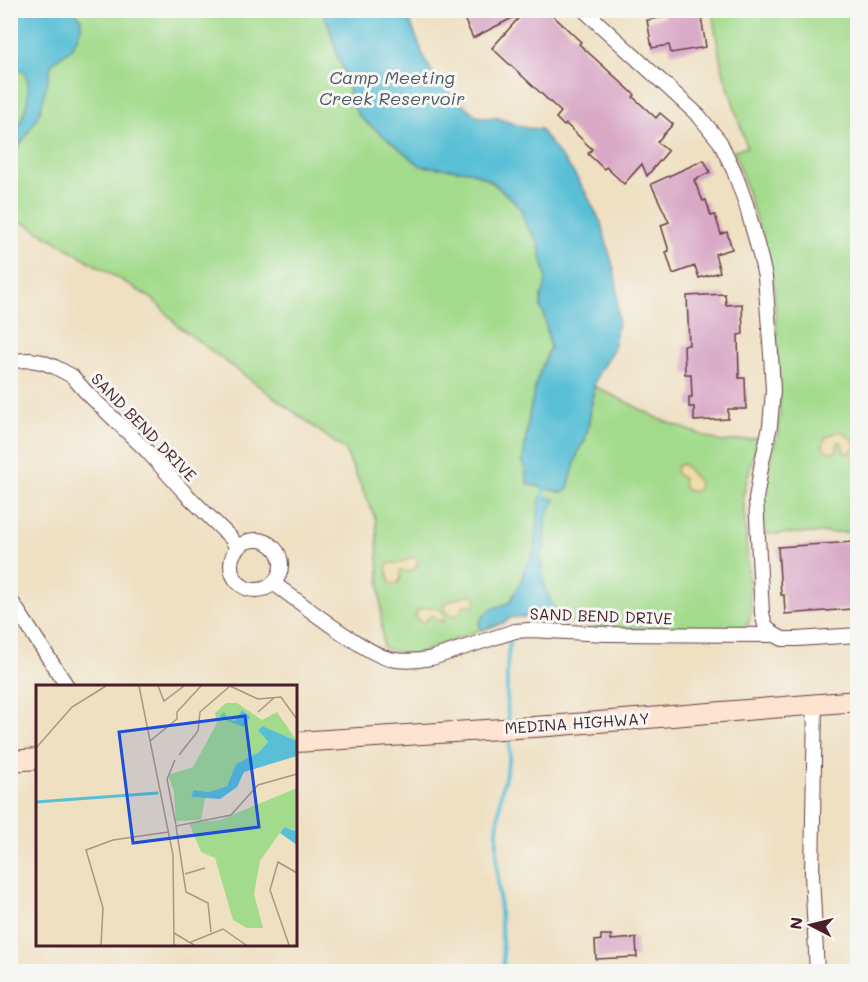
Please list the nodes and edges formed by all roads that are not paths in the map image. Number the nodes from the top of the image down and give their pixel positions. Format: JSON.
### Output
{"nodes":[{"id":1,"x":584,"y":10,"type":"edge"},
{"id":2,"x":10,"y":361,"type":"edge"},
{"id":3,"x":237,"y":549,"type":"junction"},
{"id":4,"x":273,"y":584,"type":"junction"},
{"id":5,"x":10,"y":599,"type":"edge"},
{"id":6,"x":776,"y":635,"type":"junction"},
{"id":7,"x":858,"y":635,"type":"edge"},
{"id":8,"x":66,"y":685,"type":"edge"},
{"id":9,"x":858,"y":701,"type":"edge"},
{"id":10,"x":815,"y":705,"type":"junction"},
{"id":11,"x":297,"y":742,"type":"edge"},
{"id":12,"x":36,"y":759,"type":"edge"},
{"id":13,"x":10,"y":761,"type":"edge"},
{"id":14,"x":817,"y":972,"type":"edge"}],
"edges":[{"from":1,"to":6,"type":"street"},
{"from":2,"to":3,"type":"street","name":"SAND BEND DRIVE"},
{"from":3,"to":4,"type":"street"},
{"from":3,"to":4,"type":"street"},
{"from":4,"to":6,"type":"street","name":"SAND BEND DRIVE"},
{"from":5,"to":8,"type":"street"},
{"from":6,"to":7,"type":"street","name":"SAND BEND DRIVE"},
{"from":9,"to":10,"type":"main road","name":"MEDINA HIGHWAY"},
{"from":10,"to":11,"type":"main road","name":"MEDINA HIGHWAY"},
{"from":10,"to":14,"type":"street"},
{"from":12,"to":13,"type":"main road"}]}
